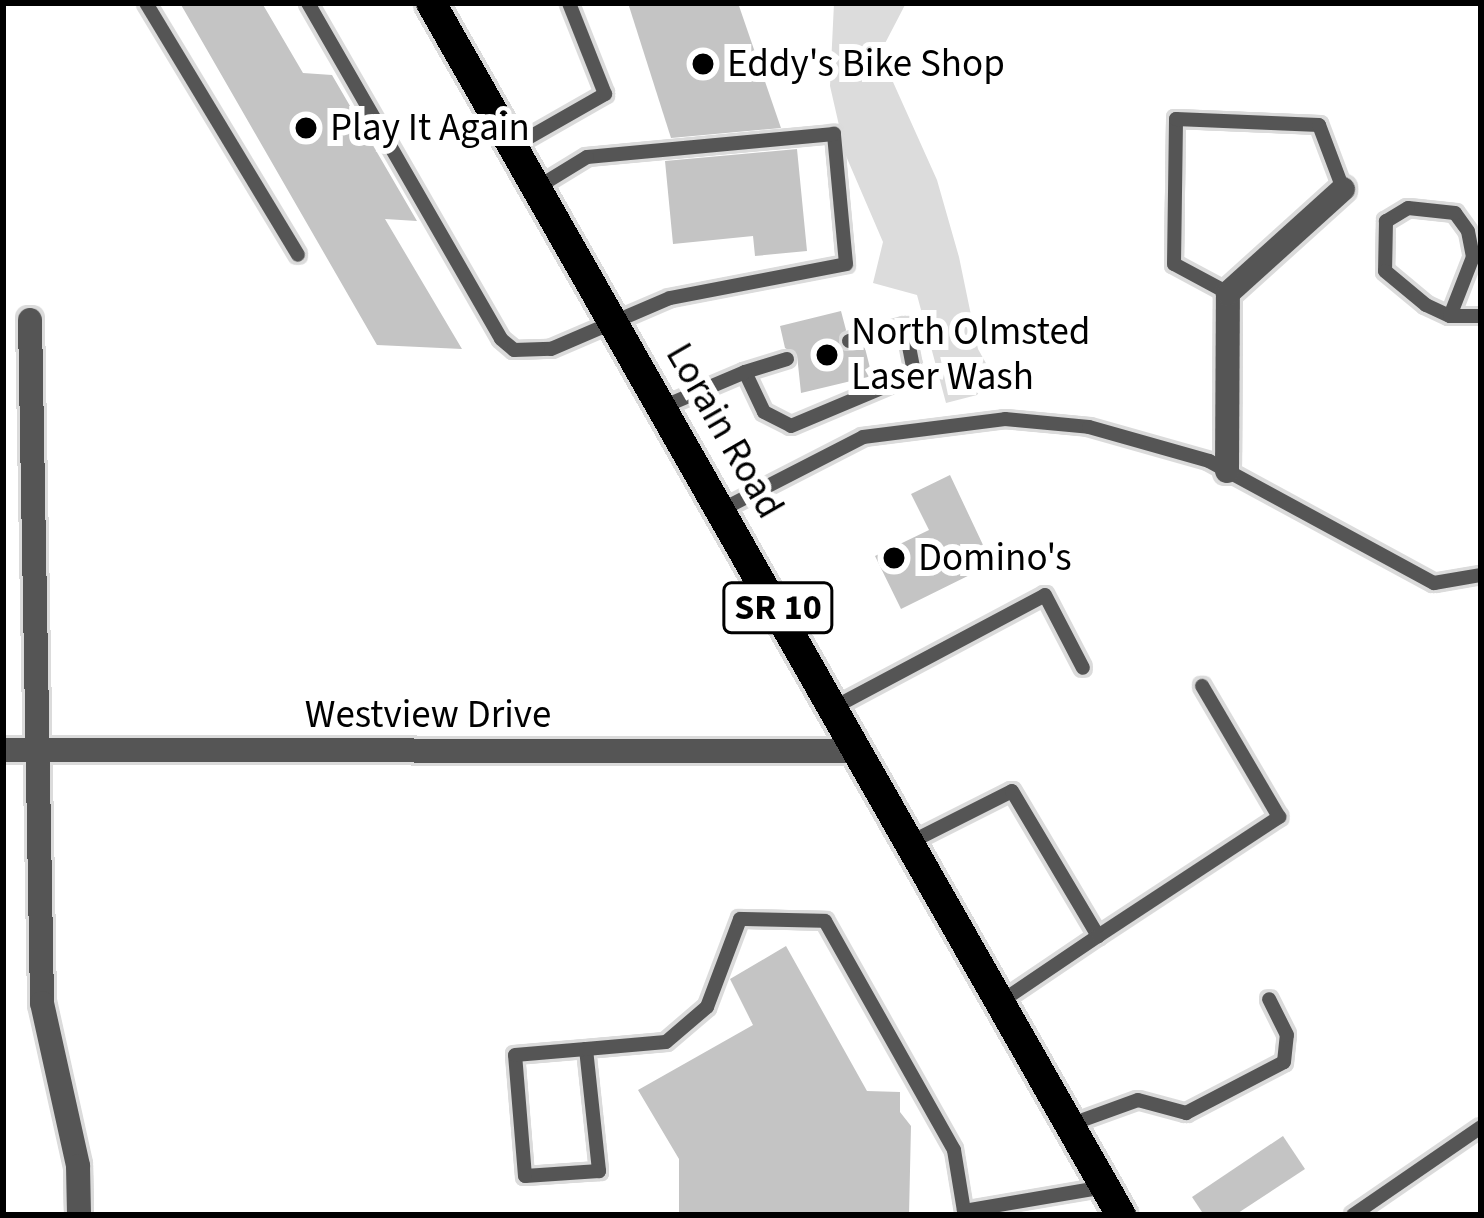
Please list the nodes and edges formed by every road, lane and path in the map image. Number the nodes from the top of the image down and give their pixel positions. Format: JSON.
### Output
{"nodes":[{"id":1,"x":146,"y":3,"type":"edge"},
{"id":2,"x":308,"y":3,"type":"edge"},
{"id":3,"x":431,"y":3,"type":"edge"},
{"id":4,"x":569,"y":3,"type":"edge"},
{"id":5,"x":514,"y":146,"type":"junction"},
{"id":6,"x":538,"y":187,"type":"junction"},
{"id":7,"x":1343,"y":189,"type":"joint"},
{"id":8,"x":298,"y":255,"type":"dead end"},
{"id":9,"x":1228,"y":293,"type":"junction"},
{"id":10,"x":614,"y":316,"type":"junction"},
{"id":11,"x":1450,"y":316,"type":"junction"},
{"id":12,"x":1481,"y":316,"type":"edge"},
{"id":13,"x":30,"y":320,"type":"dead end"},
{"id":14,"x":849,"y":341,"type":"dead end"},
{"id":15,"x":787,"y":359,"type":"dead end"},
{"id":16,"x":745,"y":372,"type":"junction"},
{"id":17,"x":665,"y":406,"type":"junction"},
{"id":18,"x":1227,"y":471,"type":"junction"},
{"id":19,"x":725,"y":508,"type":"junction"},
{"id":20,"x":1481,"y":575,"type":"edge"},
{"id":21,"x":1083,"y":668,"type":"dead end"},
{"id":22,"x":1202,"y":686,"type":"dead end"},
{"id":23,"x":831,"y":709,"type":"junction"},
{"id":24,"x":3,"y":750,"type":"edge"},
{"id":25,"x":34,"y":751,"type":"junction"},
{"id":26,"x":853,"y":751,"type":"junction"},
{"id":27,"x":907,"y":844,"type":"junction"},
{"id":28,"x":1098,"y":936,"type":"junction"},
{"id":29,"x":1269,"y":999,"type":"dead end"},
{"id":30,"x":998,"y":1003,"type":"junction"},
{"id":31,"x":586,"y":1048,"type":"junction"},
{"id":32,"x":1069,"y":1125,"type":"junction"},
{"id":33,"x":1481,"y":1127,"type":"edge"},
{"id":34,"x":1105,"y":1187,"type":"junction"},
{"id":35,"x":79,"y":1215,"type":"edge"},
{"id":36,"x":1121,"y":1215,"type":"edge"},
{"id":37,"x":1353,"y":1215,"type":"edge"}],
"edges":[{"from":1,"to":8,"type":"lane"},
{"from":2,"to":10,"type":"lane"},
{"from":3,"to":5,"type":"main road","name":"Lorain Road","number":"SR 10"},
{"from":4,"to":5,"type":"lane"},
{"from":5,"to":6,"type":"main road","name":"Lorain Road","number":"SR 10"},
{"from":6,"to":10,"type":"main road","name":"Lorain Road","number":"SR 10"},
{"from":6,"to":10,"type":"lane"},
{"from":7,"to":9,"type":"street"},
{"from":7,"to":9,"type":"lane"},
{"from":9,"to":18,"type":"street"},
{"from":10,"to":17,"type":"main road","name":"Lorain Road","number":"SR 10"},
{"from":11,"to":11,"type":"lane"},
{"from":11,"to":12,"type":"lane"},
{"from":13,"to":25,"type":"street"},
{"from":14,"to":16,"type":"lane"},
{"from":15,"to":16,"type":"lane"},
{"from":16,"to":17,"type":"lane"},
{"from":17,"to":19,"type":"main road","name":"Lorain Road","number":"SR 10"},
{"from":18,"to":19,"type":"lane"},
{"from":18,"to":20,"type":"lane"},
{"from":19,"to":23,"type":"main road","name":"Lorain Road","number":"SR 10"},
{"from":21,"to":23,"type":"lane"},
{"from":22,"to":28,"type":"lane"},
{"from":23,"to":26,"type":"main road","name":"Lorain Road","number":"SR 10"},
{"from":24,"to":25,"type":"street","name":"Westview Drive"},
{"from":25,"to":26,"type":"street","name":"Westview Drive"},
{"from":25,"to":35,"type":"street"},
{"from":26,"to":27,"type":"main road","name":"Lorain Road","number":"SR 10"},
{"from":27,"to":28,"type":"lane"},
{"from":27,"to":30,"type":"main road","name":"Lorain Road","number":"SR 10"},
{"from":28,"to":30,"type":"lane"},
{"from":29,"to":32,"type":"lane"},
{"from":30,"to":32,"type":"main road","name":"Lorain Road","number":"SR 10"},
{"from":31,"to":31,"type":"lane"},
{"from":31,"to":34,"type":"lane"},
{"from":32,"to":34,"type":"main road","name":"Lorain Road","number":"SR 10"},
{"from":33,"to":37,"type":"lane"},
{"from":34,"to":36,"type":"main road","name":"Lorain Road","number":"SR 10"}]}
